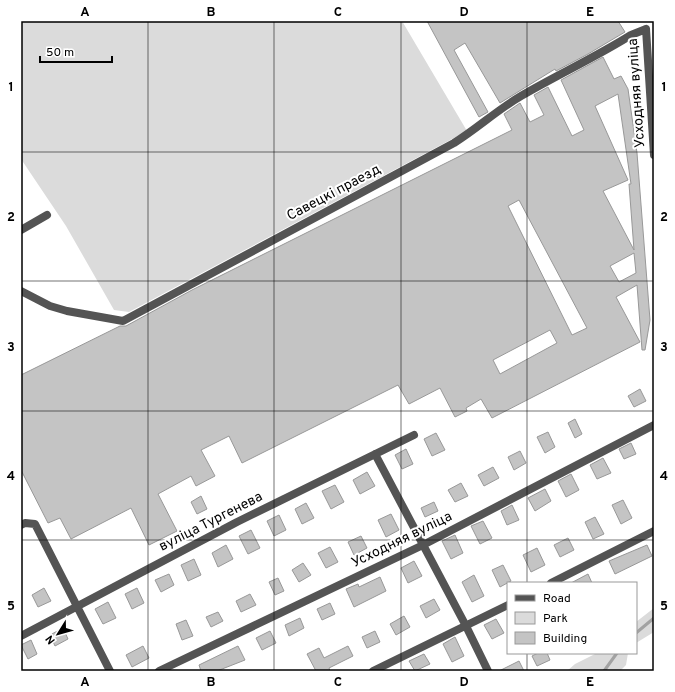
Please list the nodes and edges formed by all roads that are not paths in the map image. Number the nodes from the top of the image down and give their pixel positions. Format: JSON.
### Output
{"nodes":[{"id":1,"x":646,"y":29,"type":"joint"},
{"id":2,"x":654,"y":155,"type":"edge"},
{"id":3,"x":48,"y":215,"type":"dead end"},
{"id":4,"x":21,"y":230,"type":"edge"},
{"id":5,"x":21,"y":291,"type":"edge"},
{"id":6,"x":654,"y":425,"type":"edge"},
{"id":7,"x":414,"y":435,"type":"dead end"},
{"id":8,"x":375,"y":454,"type":"junction"},
{"id":9,"x":23,"y":524,"type":"edge"},
{"id":10,"x":654,"y":530,"type":"edge"},
{"id":11,"x":423,"y":545,"type":"junction"},
{"id":12,"x":553,"y":582,"type":"edge"},
{"id":13,"x":78,"y":606,"type":"junction"},
{"id":14,"x":507,"y":606,"type":"edge"},
{"id":15,"x":466,"y":626,"type":"junction"},
{"id":16,"x":21,"y":636,"type":"edge"},
{"id":17,"x":110,"y":671,"type":"edge"},
{"id":18,"x":159,"y":671,"type":"edge"},
{"id":19,"x":373,"y":671,"type":"edge"},
{"id":20,"x":488,"y":671,"type":"edge"}],
"edges":[{"from":1,"to":2,"type":"street","name":"Усходняя вуліца"},
{"from":1,"to":5,"type":"street","name":"Савецкі праезд"},
{"from":3,"to":4,"type":"street"},
{"from":6,"to":11,"type":"street","name":"Усходняя вуліца"},
{"from":7,"to":8,"type":"street","name":"вуліца Тургенева"},
{"from":8,"to":11,"type":"street"},
{"from":8,"to":13,"type":"street","name":"вуліца Тургенева"},
{"from":9,"to":13,"type":"street"},
{"from":10,"to":12,"type":"street"},
{"from":11,"to":15,"type":"street"},
{"from":11,"to":18,"type":"street","name":"Усходняя вуліца"},
{"from":13,"to":16,"type":"street","name":"вуліца Тургенева"},
{"from":13,"to":17,"type":"street"},
{"from":14,"to":15,"type":"street"},
{"from":15,"to":19,"type":"street"},
{"from":15,"to":20,"type":"street"}]}
